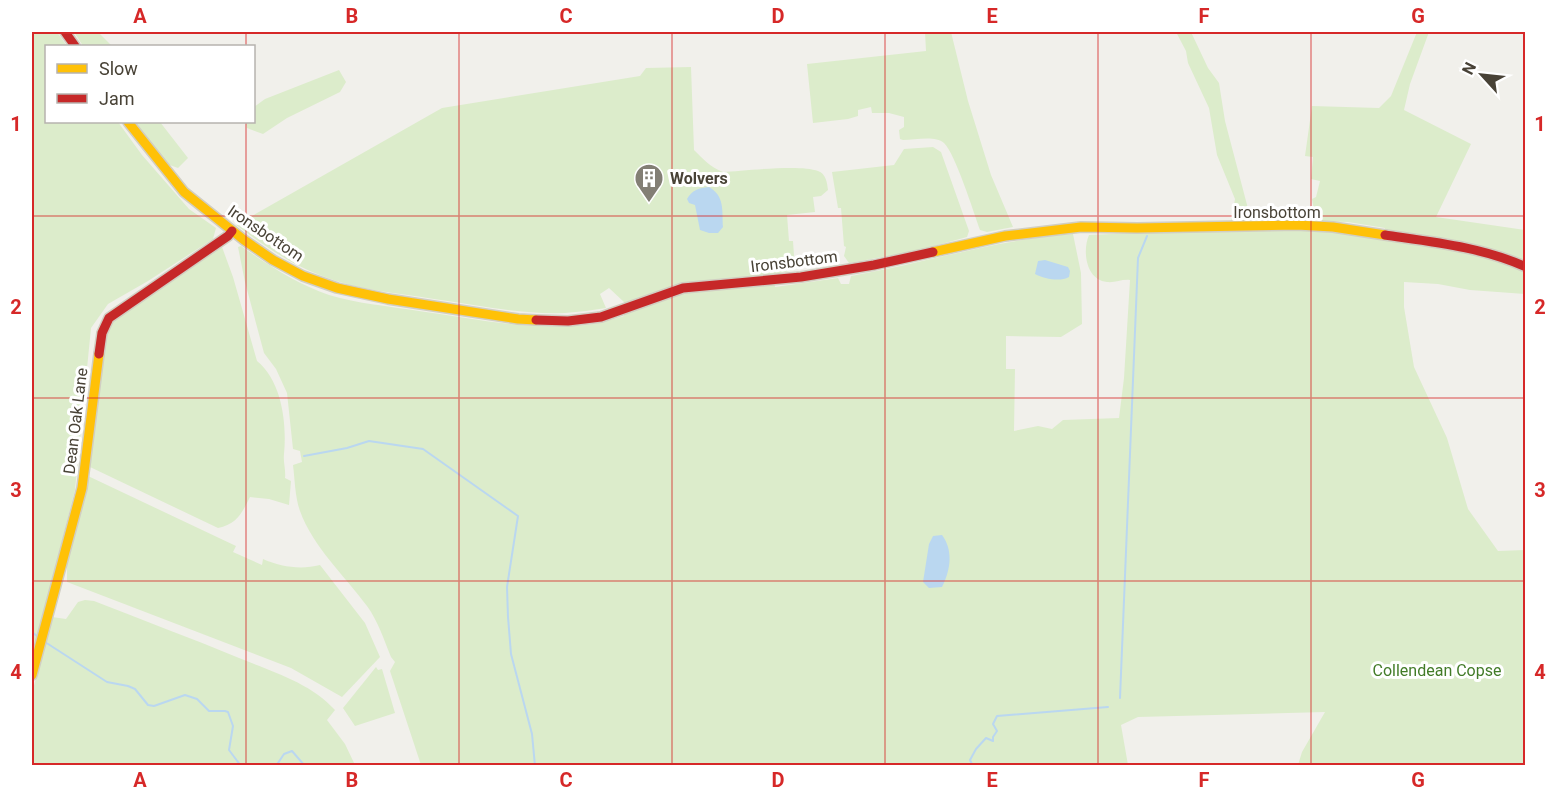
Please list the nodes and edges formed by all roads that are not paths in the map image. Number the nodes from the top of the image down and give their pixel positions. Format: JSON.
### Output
{"nodes":[{"id":1,"x":64,"y":32,"type":"edge"},
{"id":2,"x":74,"y":45,"type":"edge"},
{"id":3,"x":130,"y":123,"type":"edge"},
{"id":4,"x":232,"y":231,"type":"junction"},
{"id":5,"x":1526,"y":267,"type":"edge"},
{"id":6,"x":32,"y":675,"type":"edge"}],
"edges":[{"from":1,"to":2,"type":"street"},
{"from":3,"to":4,"type":"street","name":"Ironsbottom"},
{"from":4,"to":5,"type":"street","name":"Ironsbottom"},
{"from":4,"to":6,"type":"street","name":"Dean Oak Lane"}]}
